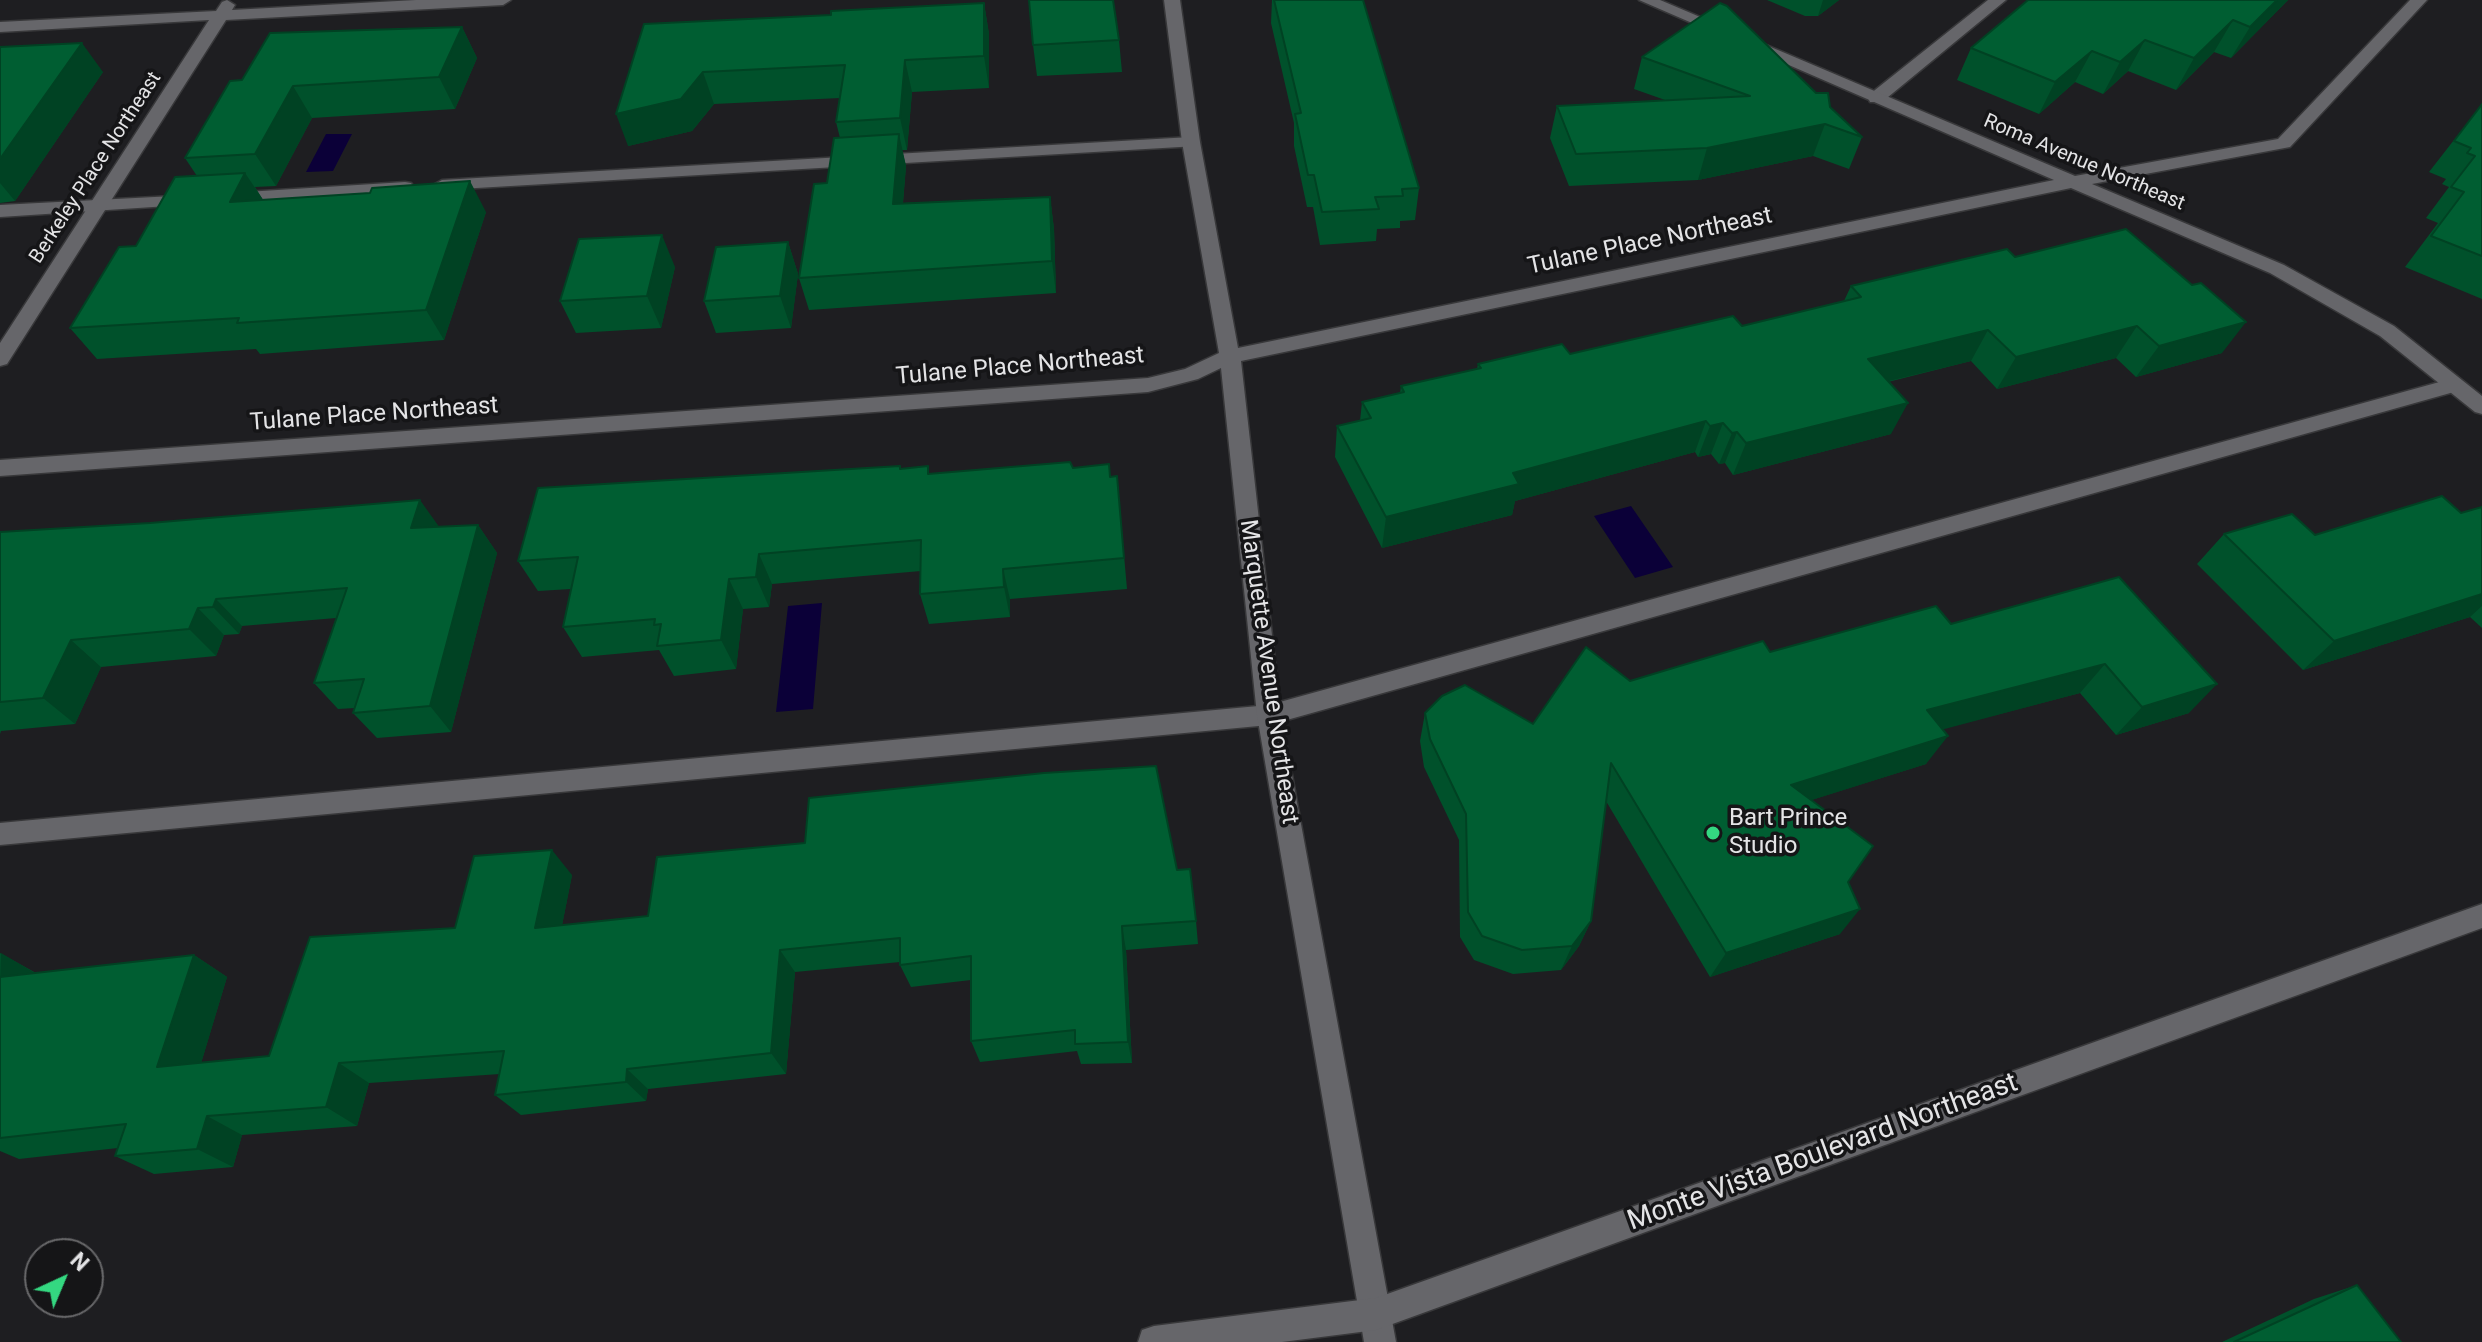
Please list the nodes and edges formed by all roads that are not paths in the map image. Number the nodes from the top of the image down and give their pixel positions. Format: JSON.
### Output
{"nodes":[{"id":1,"x":503,"y":0,"type":"edge"},
{"id":2,"x":1172,"y":0,"type":"edge"},
{"id":3,"x":1647,"y":0,"type":"edge"},
{"id":4,"x":1998,"y":0,"type":"edge"},
{"id":5,"x":2419,"y":0,"type":"edge"},
{"id":6,"x":225,"y":8,"type":"edge"},
{"id":7,"x":0,"y":27,"type":"edge"},
{"id":8,"x":1876,"y":98,"type":"junction"},
{"id":9,"x":1191,"y":142,"type":"junction"},
{"id":10,"x":2072,"y":182,"type":"junction"},
{"id":11,"x":98,"y":205,"type":"junction"},
{"id":12,"x":0,"y":211,"type":"edge"},
{"id":13,"x":1230,"y":356,"type":"junction"},
{"id":14,"x":0,"y":359,"type":"edge"},
{"id":15,"x":2454,"y":385,"type":"junction"},
{"id":16,"x":2482,"y":407,"type":"edge"},
{"id":17,"x":0,"y":468,"type":"edge"},
{"id":18,"x":1269,"y":715,"type":"junction"},
{"id":19,"x":0,"y":834,"type":"edge"},
{"id":20,"x":2482,"y":916,"type":"edge"},
{"id":21,"x":1378,"y":1328,"type":"edge"},
{"id":22,"x":1154,"y":1342,"type":"edge"}],
"edges":[{"from":1,"to":6,"type":"street"},
{"from":2,"to":9,"type":"street","name":"Marquette Avenue Northeast"},
{"from":3,"to":8,"type":"street","name":"Roma Avenue Northeast"},
{"from":4,"to":8,"type":"street"},
{"from":5,"to":10,"type":"street","name":"Tulane Place Northeast"},
{"from":6,"to":7,"type":"street"},
{"from":6,"to":11,"type":"street","name":"Berkeley Place Northeast"},
{"from":8,"to":10,"type":"street","name":"Roma Avenue Northeast"},
{"from":9,"to":11,"type":"street"},
{"from":9,"to":13,"type":"street","name":"Marquette Avenue Northeast"},
{"from":10,"to":13,"type":"street","name":"Tulane Place Northeast"},
{"from":10,"to":15,"type":"street","name":"Roma Avenue Northeast"},
{"from":11,"to":12,"type":"street"},
{"from":11,"to":14,"type":"street","name":"Berkeley Place Northeast"},
{"from":13,"to":17,"type":"street","name":"Tulane Place Northeast"},
{"from":13,"to":18,"type":"street","name":"Marquette Avenue Northeast"},
{"from":15,"to":16,"type":"street","name":"Roma Avenue Northeast"},
{"from":15,"to":18,"type":"street"},
{"from":18,"to":19,"type":"street"},
{"from":18,"to":21,"type":"street","name":"Marquette Avenue Northeast"},
{"from":20,"to":21,"type":"street","name":"Monte Vista Boulevard Northeast"},
{"from":21,"to":22,"type":"street","name":"Monte Vista Boulevard Northeast"}]}
